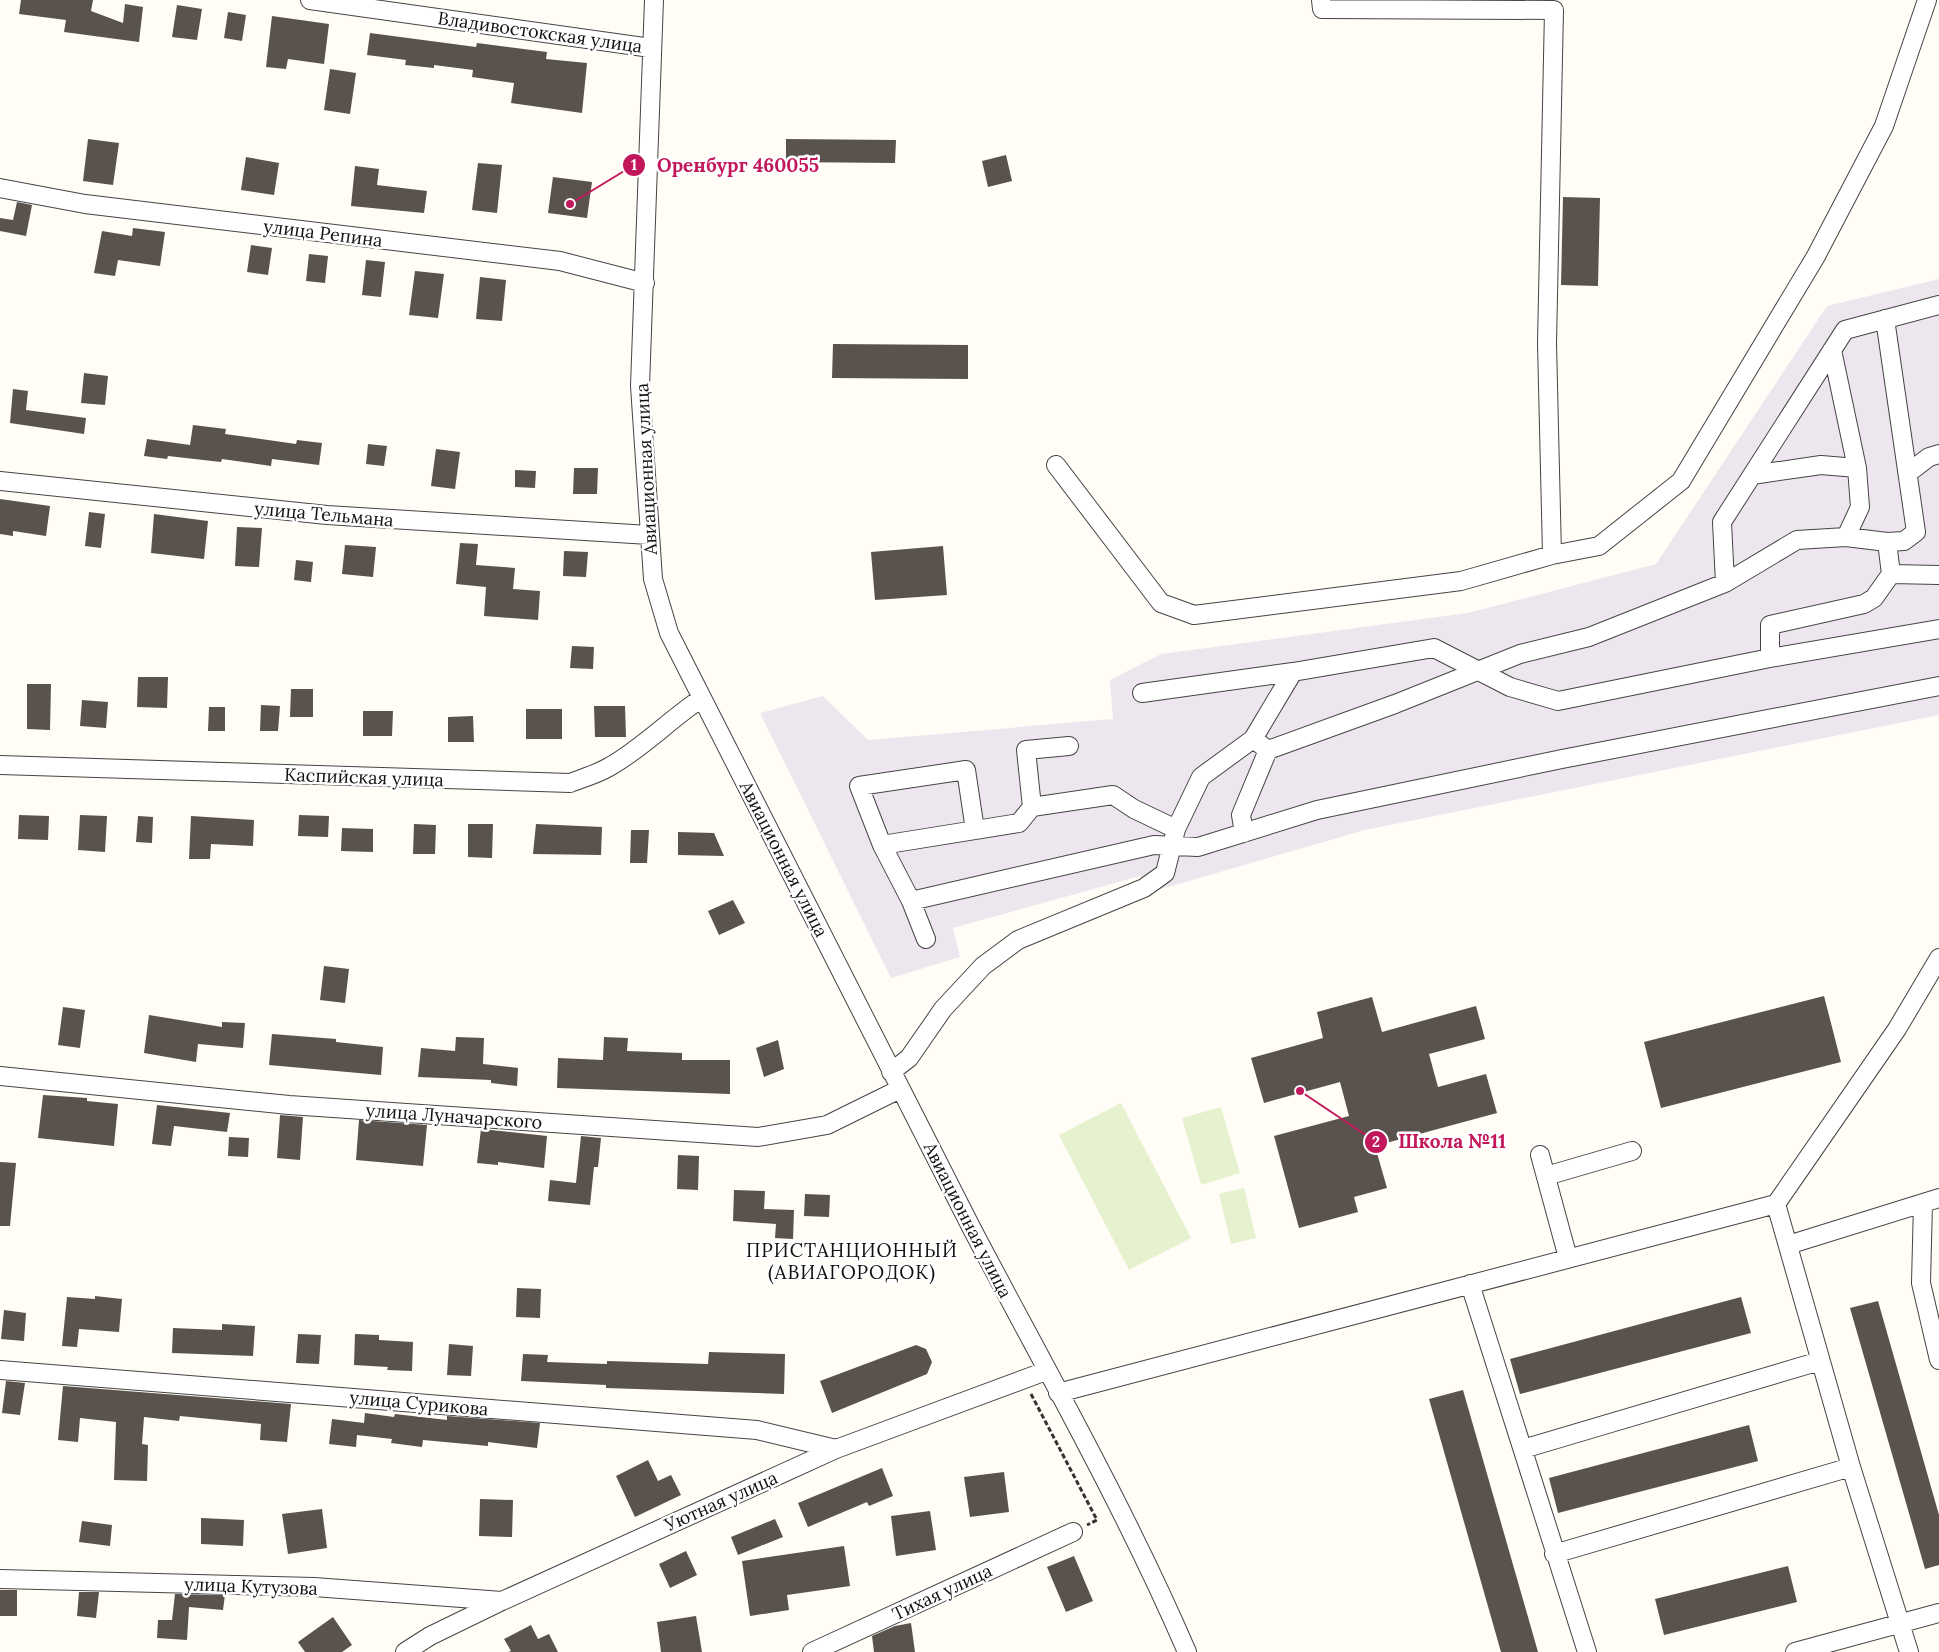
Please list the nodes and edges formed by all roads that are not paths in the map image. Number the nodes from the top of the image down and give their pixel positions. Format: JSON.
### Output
{"nodes":[{"id":1,"x":310,"y":0,"type":"edge"},
{"id":2,"x":654,"y":0,"type":"edge"},
{"id":3,"x":1322,"y":0,"type":"edge"},
{"id":4,"x":1927,"y":0,"type":"edge"},
{"id":5,"x":651,"y":48,"type":"junction"},
{"id":6,"x":0,"y":188,"type":"edge"},
{"id":7,"x":645,"y":283,"type":"junction"},
{"id":8,"x":1939,"y":304,"type":"edge"},
{"id":9,"x":1885,"y":319,"type":"junction"},
{"id":10,"x":1832,"y":350,"type":"junction"},
{"id":11,"x":1939,"y":454,"type":"edge"},
{"id":12,"x":1056,"y":465,"type":"dead end"},
{"id":13,"x":1857,"y":468,"type":"junction"},
{"id":14,"x":1908,"y":473,"type":"junction"},
{"id":15,"x":1752,"y":475,"type":"junction"},
{"id":16,"x":0,"y":481,"type":"edge"},
{"id":17,"x":648,"y":535,"type":"junction"},
{"id":18,"x":1846,"y":537,"type":"junction"},
{"id":19,"x":1887,"y":542,"type":"junction"},
{"id":20,"x":1552,"y":555,"type":"junction"},
{"id":21,"x":1891,"y":574,"type":"junction"},
{"id":22,"x":1939,"y":575,"type":"edge"},
{"id":23,"x":1725,"y":584,"type":"junction"},
{"id":24,"x":1939,"y":629,"type":"edge"},
{"id":25,"x":1770,"y":658,"type":"junction"},
{"id":26,"x":1478,"y":671,"type":"junction"},
{"id":27,"x":1293,"y":672,"type":"junction"},
{"id":28,"x":1939,"y":686,"type":"edge"},
{"id":29,"x":1142,"y":693,"type":"dead end"},
{"id":30,"x":702,"y":698,"type":"junction"},
{"id":31,"x":1253,"y":739,"type":"junction"},
{"id":32,"x":1069,"y":746,"type":"dead end"},
{"id":33,"x":1268,"y":750,"type":"junction"},
{"id":34,"x":0,"y":765,"type":"edge"},
{"id":35,"x":1032,"y":807,"type":"junction"},
{"id":36,"x":1176,"y":829,"type":"junction"},
{"id":37,"x":975,"y":830,"type":"junction"},
{"id":38,"x":1244,"y":833,"type":"junction"},
{"id":39,"x":882,"y":845,"type":"junction"},
{"id":40,"x":1172,"y":847,"type":"junction"},
{"id":41,"x":910,"y":901,"type":"junction"},
{"id":42,"x":926,"y":940,"type":"dead end"},
{"id":43,"x":1939,"y":958,"type":"edge"},
{"id":44,"x":891,"y":1072,"type":"junction"},
{"id":45,"x":0,"y":1076,"type":"edge"},
{"id":46,"x":900,"y":1089,"type":"junction"},
{"id":47,"x":1632,"y":1151,"type":"dead end"},
{"id":48,"x":1540,"y":1155,"type":"dead end"},
{"id":49,"x":1546,"y":1176,"type":"junction"},
{"id":50,"x":1931,"y":1201,"type":"edge"},
{"id":51,"x":1776,"y":1204,"type":"junction"},
{"id":52,"x":1788,"y":1245,"type":"junction"},
{"id":53,"x":1568,"y":1258,"type":"junction"},
{"id":54,"x":1470,"y":1284,"type":"junction"},
{"id":55,"x":1938,"y":1350,"type":"edge"},
{"id":56,"x":1820,"y":1361,"type":"junction"},
{"id":57,"x":0,"y":1370,"type":"edge"},
{"id":58,"x":1046,"y":1371,"type":"junction"},
{"id":59,"x":1058,"y":1393,"type":"junction"},
{"id":60,"x":836,"y":1449,"type":"junction"},
{"id":61,"x":1522,"y":1449,"type":"junction"},
{"id":62,"x":1851,"y":1467,"type":"junction"},
{"id":63,"x":1073,"y":1532,"type":"road end"},
{"id":64,"x":1554,"y":1554,"type":"junction"},
{"id":65,"x":0,"y":1580,"type":"edge"},
{"id":66,"x":502,"y":1601,"type":"junction"},
{"id":67,"x":1939,"y":1613,"type":"edge"},
{"id":68,"x":1902,"y":1624,"type":"junction"},
{"id":69,"x":1843,"y":1646,"type":"edge"},
{"id":70,"x":405,"y":1652,"type":"edge"},
{"id":71,"x":812,"y":1652,"type":"edge"},
{"id":72,"x":1187,"y":1652,"type":"edge"},
{"id":73,"x":1587,"y":1652,"type":"edge"},
{"id":74,"x":1795,"y":1652,"type":"edge"},
{"id":75,"x":1909,"y":1652,"type":"edge"}],
"edges":[{"from":1,"to":5,"type":"street","name":"Владивостокская улица"},
{"from":2,"to":5,"type":"street","name":"Авиационная улица"},
{"from":3,"to":20,"type":"street"},
{"from":4,"to":20,"type":"street"},
{"from":5,"to":7,"type":"street","name":"Авиационная улица"},
{"from":6,"to":7,"type":"street","name":"улица Репина"},
{"from":7,"to":17,"type":"street","name":"Авиационная улица"},
{"from":8,"to":9,"type":"street"},
{"from":9,"to":10,"type":"street"},
{"from":9,"to":14,"type":"street"},
{"from":10,"to":13,"type":"street"},
{"from":10,"to":15,"type":"street"},
{"from":11,"to":14,"type":"street"},
{"from":12,"to":20,"type":"street"},
{"from":13,"to":15,"type":"street"},
{"from":13,"to":18,"type":"street"},
{"from":14,"to":19,"type":"street"},
{"from":15,"to":23,"type":"street"},
{"from":16,"to":17,"type":"street","name":"улица Тельмана"},
{"from":17,"to":30,"type":"street","name":"Авиационная улица"},
{"from":18,"to":19,"type":"street"},
{"from":18,"to":23,"type":"street"},
{"from":19,"to":21,"type":"street"},
{"from":21,"to":22,"type":"street"},
{"from":21,"to":25,"type":"street"},
{"from":23,"to":26,"type":"street"},
{"from":24,"to":25,"type":"street"},
{"from":25,"to":26,"type":"street"},
{"from":26,"to":27,"type":"street"},
{"from":26,"to":33,"type":"street"},
{"from":27,"to":29,"type":"street"},
{"from":27,"to":31,"type":"street"},
{"from":28,"to":38,"type":"street"},
{"from":30,"to":34,"type":"street","name":"Каспийская улица"},
{"from":30,"to":44,"type":"street","name":"Авиационная улица"},
{"from":31,"to":33,"type":"street"},
{"from":31,"to":36,"type":"street"},
{"from":32,"to":35,"type":"street"},
{"from":33,"to":38,"type":"street"},
{"from":35,"to":36,"type":"street"},
{"from":35,"to":37,"type":"street"},
{"from":36,"to":40,"type":"street"},
{"from":37,"to":39,"type":"street"},
{"from":37,"to":39,"type":"street"},
{"from":38,"to":40,"type":"street"},
{"from":39,"to":41,"type":"street"},
{"from":40,"to":41,"type":"street"},
{"from":40,"to":44,"type":"street"},
{"from":41,"to":42,"type":"street"},
{"from":43,"to":51,"type":"street"},
{"from":44,"to":46,"type":"street","name":"Авиационная улица"},
{"from":45,"to":46,"type":"street","name":"улица Луначарского"},
{"from":46,"to":58,"type":"street","name":"Авиационная улица"},
{"from":47,"to":49,"type":"street"},
{"from":48,"to":49,"type":"street"},
{"from":49,"to":53,"type":"street"},
{"from":50,"to":52,"type":"street"},
{"from":50,"to":55,"type":"street"},
{"from":51,"to":52,"type":"street"},
{"from":51,"to":53,"type":"street"},
{"from":52,"to":56,"type":"street"},
{"from":53,"to":54,"type":"street"},
{"from":54,"to":59,"type":"street"},
{"from":54,"to":61,"type":"street"},
{"from":56,"to":61,"type":"street"},
{"from":56,"to":62,"type":"street"},
{"from":57,"to":60,"type":"street","name":"улица Сурикова"},
{"from":58,"to":59,"type":"street","name":"Авиационная улица"},
{"from":58,"to":60,"type":"street","name":"Уютная улица"},
{"from":59,"to":72,"type":"street","name":"Авиационная улица"},
{"from":60,"to":66,"type":"street","name":"Уютная улица"},
{"from":61,"to":64,"type":"street"},
{"from":62,"to":64,"type":"street"},
{"from":62,"to":68,"type":"street"},
{"from":63,"to":71,"type":"street","name":"Тихая улица"},
{"from":64,"to":73,"type":"street"},
{"from":65,"to":66,"type":"street","name":"улица Кутузова"},
{"from":66,"to":70,"type":"street","name":"Уютная улица"},
{"from":67,"to":68,"type":"street"},
{"from":68,"to":69,"type":"street"},
{"from":68,"to":75,"type":"street"},
{"from":69,"to":74,"type":"street"}]}
